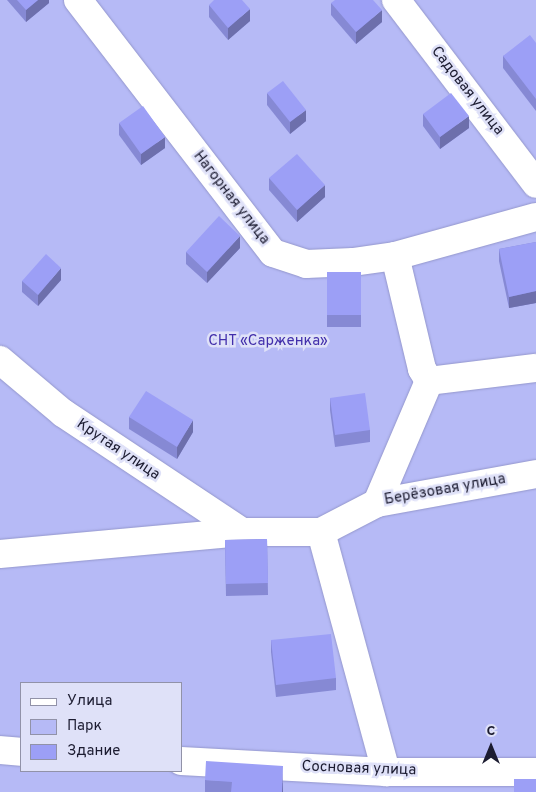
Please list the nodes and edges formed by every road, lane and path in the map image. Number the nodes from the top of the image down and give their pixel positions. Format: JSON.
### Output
{"nodes":[{"id":1,"x":78,"y":0,"type":"edge"},
{"id":2,"x":396,"y":0,"type":"edge"},
{"id":3,"x":536,"y":184,"type":"edge"},
{"id":4,"x":536,"y":217,"type":"edge"},
{"id":5,"x":395,"y":256,"type":"junction"},
{"id":6,"x":0,"y":360,"type":"edge"},
{"id":7,"x":534,"y":368,"type":"dead end"},
{"id":8,"x":429,"y":381,"type":"junction"},
{"id":9,"x":536,"y":474,"type":"edge"},
{"id":10,"x":377,"y":502,"type":"junction"},
{"id":11,"x":242,"y":532,"type":"junction"},
{"id":12,"x":321,"y":532,"type":"junction"},
{"id":13,"x":0,"y":554,"type":"edge"},
{"id":14,"x":0,"y":750,"type":"edge"},
{"id":15,"x":20,"y":752,"type":"edge"},
{"id":16,"x":182,"y":760,"type":"edge"},
{"id":17,"x":386,"y":772,"type":"junction"},
{"id":18,"x":536,"y":772,"type":"edge"}],
"edges":[{"from":1,"to":5,"type":"street","name":"Нагорная улица"},
{"from":2,"to":3,"type":"street","name":"Садовая улица"},
{"from":4,"to":5,"type":"street","name":"Нагорная улица"},
{"from":5,"to":8,"type":"street"},
{"from":6,"to":11,"type":"street","name":"Крутая улица"},
{"from":7,"to":8,"type":"street"},
{"from":8,"to":10,"type":"street"},
{"from":9,"to":10,"type":"street","name":"Берёзовая улица"},
{"from":10,"to":12,"type":"street","name":"Берёзовая улица"},
{"from":11,"to":12,"type":"street","name":"Берёзовая улица"},
{"from":11,"to":13,"type":"street","name":"Берёзовая улица"},
{"from":12,"to":17,"type":"street"},
{"from":14,"to":15,"type":"street"},
{"from":16,"to":17,"type":"street","name":"Сосновая улица"},
{"from":17,"to":18,"type":"street","name":"Сосновая улица"}]}
